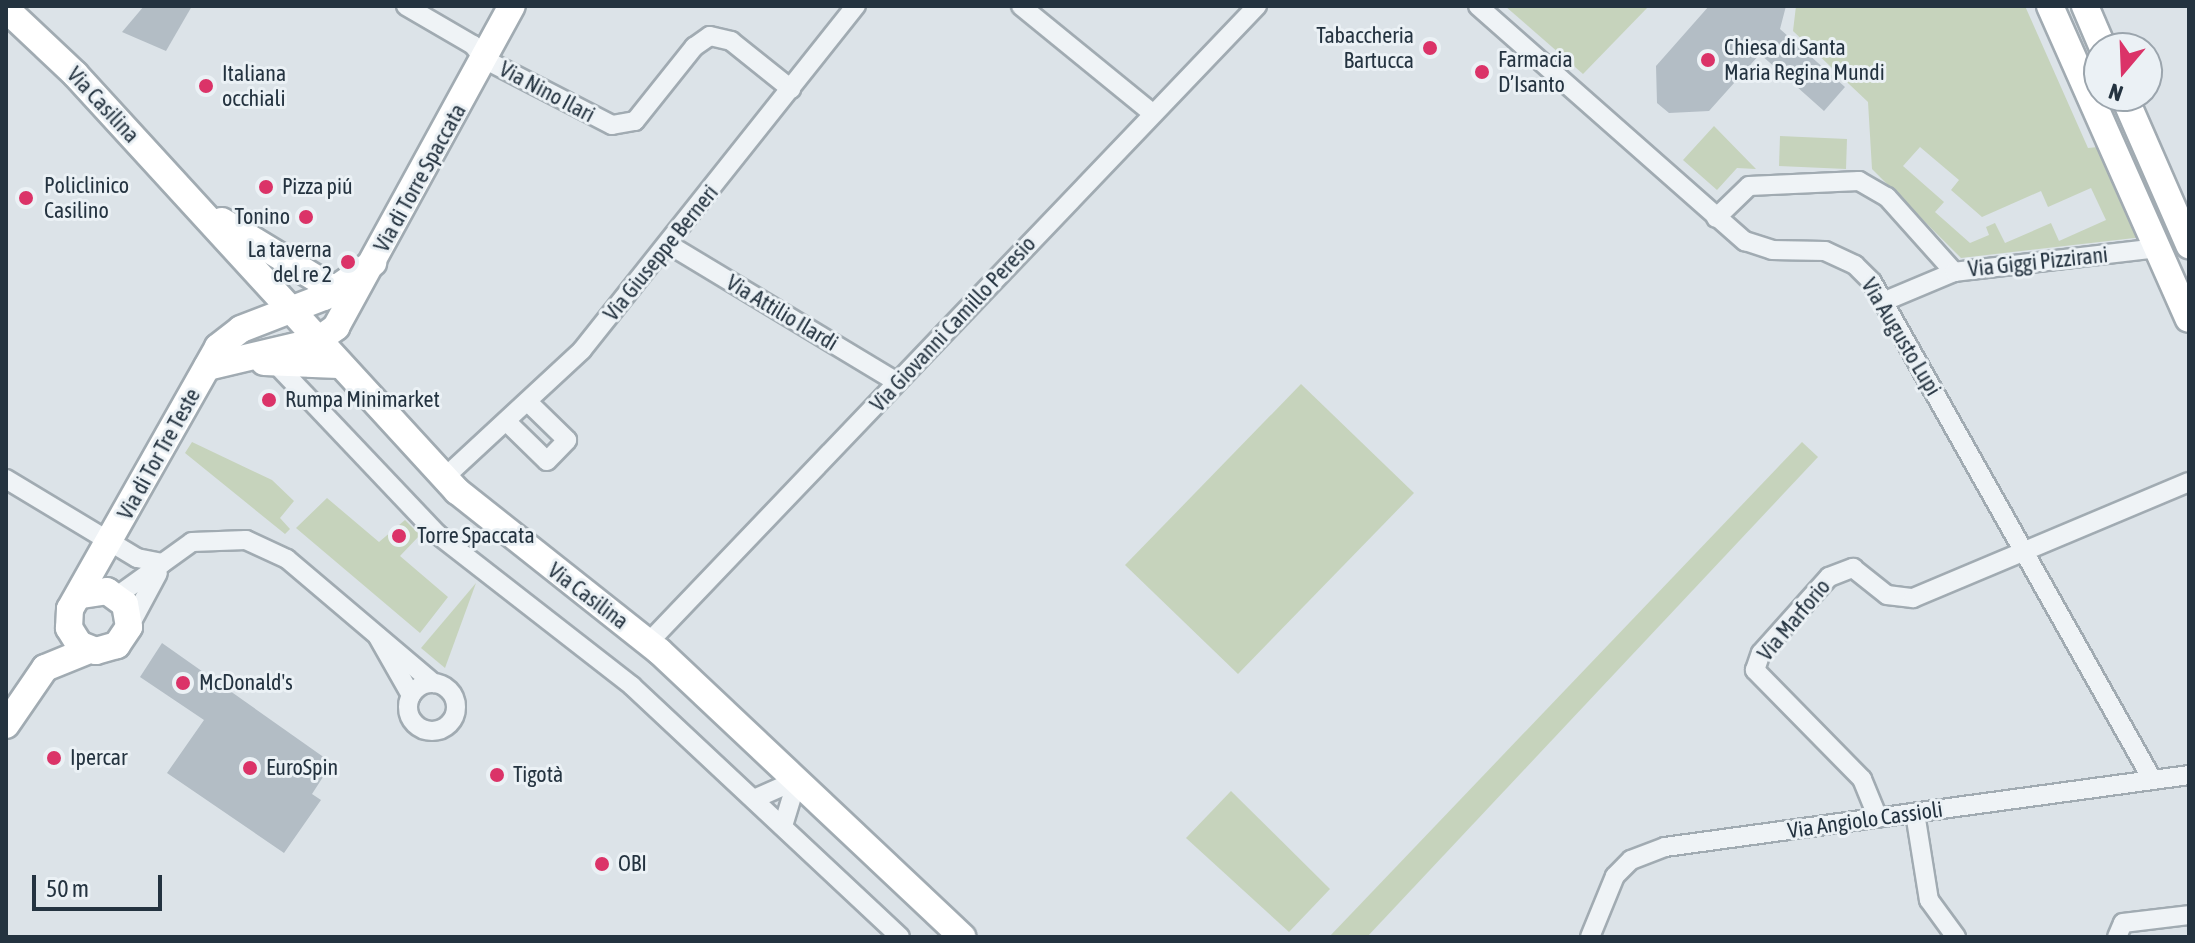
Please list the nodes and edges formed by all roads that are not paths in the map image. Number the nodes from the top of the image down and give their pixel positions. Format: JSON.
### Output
{"nodes":[{"id":1,"x":406,"y":6,"type":"edge"},
{"id":2,"x":512,"y":6,"type":"edge"},
{"id":3,"x":856,"y":6,"type":"edge"},
{"id":4,"x":1021,"y":6,"type":"edge"},
{"id":5,"x":1257,"y":6,"type":"edge"},
{"id":6,"x":1478,"y":6,"type":"edge"},
{"id":7,"x":2050,"y":6,"type":"edge"},
{"id":8,"x":2085,"y":6,"type":"edge"},
{"id":9,"x":6,"y":9,"type":"edge"},
{"id":10,"x":2096,"y":32,"type":"edge"},
{"id":11,"x":484,"y":59,"type":"junction"},
{"id":12,"x":791,"y":89,"type":"junction"},
{"id":13,"x":2131,"y":112,"type":"edge"},
{"id":14,"x":1152,"y":113,"type":"junction"},
{"id":15,"x":196,"y":205,"type":"junction"},
{"id":16,"x":1716,"y":218,"type":"junction"},
{"id":17,"x":2187,"y":234,"type":"edge"},
{"id":18,"x":668,"y":244,"type":"junction"},
{"id":19,"x":2158,"y":248,"type":"junction"},
{"id":20,"x":373,"y":263,"type":"junction"},
{"id":21,"x":1954,"y":272,"type":"junction"},
{"id":22,"x":335,"y":290,"type":"junction"},
{"id":23,"x":1885,"y":301,"type":"junction"},
{"id":24,"x":292,"y":312,"type":"junction"},
{"id":25,"x":2189,"y":319,"type":"edge"},
{"id":26,"x":317,"y":341,"type":"junction"},
{"id":27,"x":233,"y":359,"type":"junction"},
{"id":28,"x":274,"y":362,"type":"junction"},
{"id":29,"x":339,"y":365,"type":"junction"},
{"id":30,"x":207,"y":367,"type":"junction"},
{"id":31,"x":897,"y":382,"type":"junction"},
{"id":32,"x":529,"y":403,"type":"junction"},
{"id":33,"x":508,"y":423,"type":"junction"},
{"id":34,"x":444,"y":478,"type":"junction"},
{"id":35,"x":6,"y":479,"type":"edge"},
{"id":36,"x":2189,"y":482,"type":"edge"},
{"id":37,"x":112,"y":542,"type":"junction"},
{"id":38,"x":2023,"y":551,"type":"junction"},
{"id":39,"x":163,"y":563,"type":"junction"},
{"id":40,"x":115,"y":594,"type":"junction"},
{"id":41,"x":82,"y":595,"type":"junction"},
{"id":42,"x":68,"y":624,"type":"junction"},
{"id":43,"x":129,"y":627,"type":"junction"},
{"id":44,"x":371,"y":628,"type":"junction"},
{"id":45,"x":649,"y":642,"type":"junction"},
{"id":46,"x":89,"y":650,"type":"junction"},
{"id":47,"x":433,"y":683,"type":"junction"},
{"id":48,"x":27,"y":689,"type":"junction"},
{"id":49,"x":411,"y":695,"type":"junction"},
{"id":50,"x":6,"y":725,"type":"edge"},
{"id":51,"x":2189,"y":775,"type":"edge"},
{"id":52,"x":2152,"y":779,"type":"junction"},
{"id":53,"x":797,"y":780,"type":"junction"},
{"id":54,"x":754,"y":799,"type":"junction"},
{"id":55,"x":1915,"y":813,"type":"junction"},
{"id":56,"x":1878,"y":818,"type":"junction"},
{"id":57,"x":783,"y":826,"type":"junction"},
{"id":58,"x":2189,"y":915,"type":"edge"},
{"id":59,"x":900,"y":937,"type":"edge"},
{"id":60,"x":963,"y":937,"type":"edge"},
{"id":61,"x":1590,"y":937,"type":"edge"},
{"id":62,"x":1956,"y":937,"type":"edge"},
{"id":63,"x":2117,"y":937,"type":"edge"}],
"edges":[{"from":1,"to":11,"type":"street"},
{"from":2,"to":11,"type":"street","name":"Via di Torre Spaccata"},
{"from":3,"to":12,"type":"street","name":"Via Giuseppe Berneri"},
{"from":4,"to":14,"type":"street"},
{"from":5,"to":14,"type":"street","name":"Via Giovanni Camillo Peresio"},
{"from":6,"to":16,"type":"street","name":"Via Augusto Lupi"},
{"from":7,"to":19,"type":"street"},
{"from":8,"to":10,"type":"street"},
{"from":9,"to":15,"type":"street","name":"Via Casilina"},
{"from":11,"to":12,"type":"street","name":"Via Nino Ilari"},
{"from":11,"to":20,"type":"street","name":"Via di Torre Spaccata"},
{"from":12,"to":18,"type":"street","name":"Via Giuseppe Berneri"},
{"from":13,"to":17,"type":"street"},
{"from":14,"to":31,"type":"street","name":"Via Giovanni Camillo Peresio"},
{"from":15,"to":22,"type":"street","name":"Via Casilina"},
{"from":15,"to":24,"type":"street","name":"Via Casilina"},
{"from":16,"to":21,"type":"street","name":"Via Giggi Pizzirani"},
{"from":16,"to":23,"type":"street","name":"Via Augusto Lupi"},
{"from":18,"to":31,"type":"street","name":"Via Attilio Ilardi"},
{"from":18,"to":32,"type":"street","name":"Via Giuseppe Berneri"},
{"from":19,"to":21,"type":"street","name":"Via Giggi Pizzirani"},
{"from":19,"to":25,"type":"street"},
{"from":20,"to":22,"type":"street"},
{"from":20,"to":26,"type":"street","name":"Via di Torre Spaccata"},
{"from":21,"to":23,"type":"street"},
{"from":22,"to":24,"type":"street"},
{"from":23,"to":38,"type":"street","name":"Via Augusto Lupi"},
{"from":24,"to":26,"type":"street","name":"Via Casilina"},
{"from":24,"to":30,"type":"street","name":"Via di Tor Tre Teste"},
{"from":26,"to":27,"type":"street","name":"Via di Tor Tre Teste"},
{"from":26,"to":29,"type":"street","name":"Via Casilina"},
{"from":27,"to":28,"type":"street","name":"Via di Tor Tre Teste"},
{"from":27,"to":30,"type":"street","name":"Via di Tor Tre Teste"},
{"from":28,"to":29,"type":"street","name":"Via di Tor Tre Teste"},
{"from":28,"to":54,"type":"street","name":"Via Casilina"},
{"from":29,"to":34,"type":"street","name":"Via Casilina"},
{"from":30,"to":37,"type":"street","name":"Via di Tor Tre Teste"},
{"from":31,"to":45,"type":"street","name":"Via Giovanni Camillo Peresio"},
{"from":32,"to":33,"type":"street","name":"Via Giuseppe Berneri"},
{"from":32,"to":33,"type":"street"},
{"from":33,"to":34,"type":"street","name":"Via Giuseppe Berneri"},
{"from":34,"to":45,"type":"street","name":"Via Casilina"},
{"from":35,"to":37,"type":"street"},
{"from":36,"to":38,"type":"street","name":"Via Marforio"},
{"from":37,"to":39,"type":"street","name":"Via di Tor Tre Teste"},
{"from":37,"to":40,"type":"street","name":"Via di Tor Tre Teste"},
{"from":37,"to":41,"type":"street","name":"Via di Tor Tre Teste"},
{"from":38,"to":52,"type":"street","name":"Via Augusto Lupi"},
{"from":38,"to":56,"type":"street","name":"Via Marforio"},
{"from":39,"to":40,"type":"street","name":"Via di Tor Tre Teste"},
{"from":39,"to":43,"type":"street","name":"Via di Tor Tre Teste"},
{"from":39,"to":44,"type":"street","name":"Via di Tor Tre Teste"},
{"from":40,"to":41,"type":"street"},
{"from":40,"to":43,"type":"street","name":"Via di Tor Tre Teste"},
{"from":41,"to":42,"type":"street","name":"Via di Tor Tre Teste"},
{"from":42,"to":46,"type":"street"},
{"from":42,"to":48,"type":"street","name":"Via di Tor Tre Teste"},
{"from":43,"to":46,"type":"street","name":"Via di Tor Tre Teste"},
{"from":44,"to":47,"type":"street","name":"Via di Tor Tre Teste"},
{"from":44,"to":49,"type":"street","name":"Via di Tor Tre Teste"},
{"from":45,"to":53,"type":"street","name":"Via Casilina"},
{"from":46,"to":48,"type":"street","name":"Via di Tor Tre Teste"},
{"from":47,"to":49,"type":"street"},
{"from":47,"to":49,"type":"street","name":"Via di Tor Tre Teste"},
{"from":48,"to":50,"type":"street","name":"Via di Tor Tre Teste"},
{"from":51,"to":52,"type":"street","name":"Via Angiolo Cassioli"},
{"from":52,"to":55,"type":"street","name":"Via Angiolo Cassioli"},
{"from":53,"to":54,"type":"street"},
{"from":53,"to":57,"type":"street"},
{"from":53,"to":60,"type":"street","name":"Via Casilina"},
{"from":54,"to":57,"type":"street","name":"Via Casilina"},
{"from":55,"to":56,"type":"street","name":"Via Angiolo Cassioli"},
{"from":55,"to":62,"type":"street"},
{"from":56,"to":61,"type":"street","name":"Via Angiolo Cassioli"},
{"from":57,"to":59,"type":"street","name":"Via Casilina"},
{"from":58,"to":63,"type":"street"}]}
